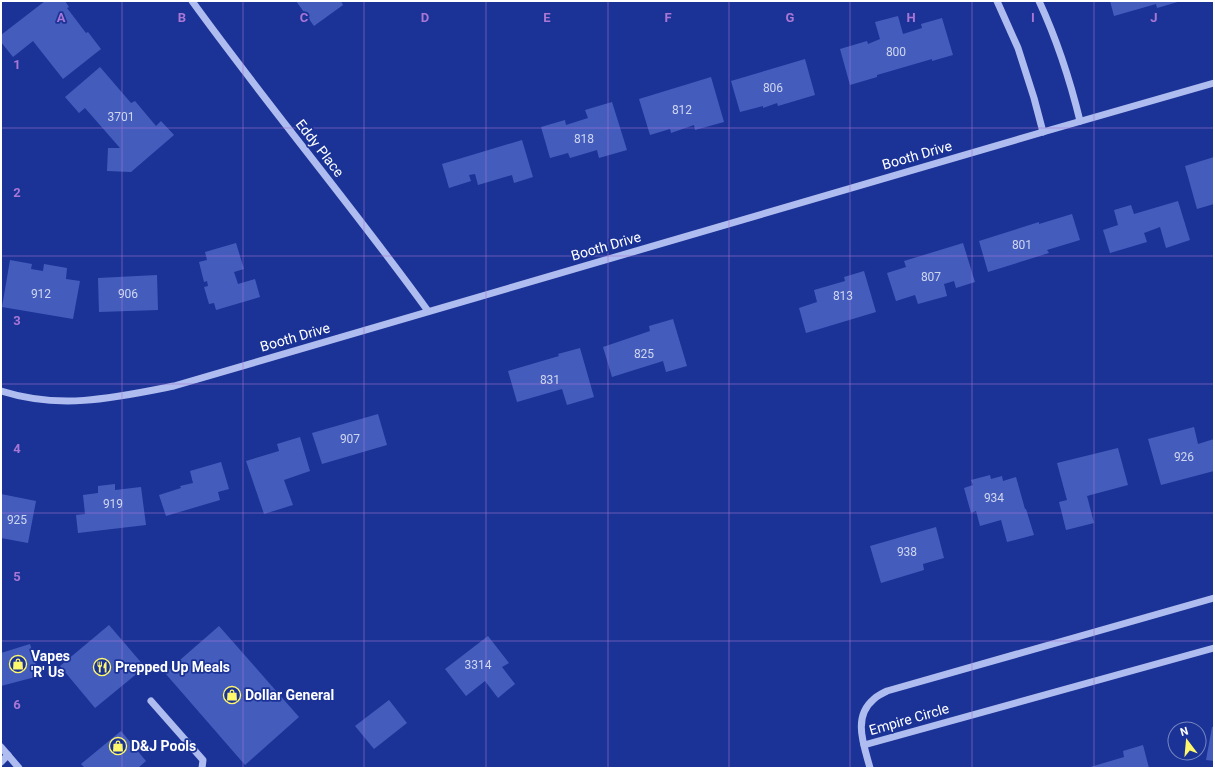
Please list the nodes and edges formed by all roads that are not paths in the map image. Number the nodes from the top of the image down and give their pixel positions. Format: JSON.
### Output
{"nodes":[{"id":1,"x":192,"y":1,"type":"edge"},
{"id":2,"x":997,"y":1,"type":"edge"},
{"id":3,"x":1039,"y":1,"type":"edge"},
{"id":4,"x":1214,"y":84,"type":"edge"},
{"id":5,"x":1080,"y":121,"type":"junction"},
{"id":6,"x":1043,"y":132,"type":"junction"},
{"id":7,"x":428,"y":311,"type":"junction"},
{"id":8,"x":1,"y":391,"type":"edge"},
{"id":9,"x":1214,"y":598,"type":"edge"},
{"id":10,"x":1214,"y":648,"type":"edge"},
{"id":11,"x":151,"y":701,"type":"dead end"},
{"id":12,"x":864,"y":745,"type":"junction"},
{"id":13,"x":1,"y":747,"type":"edge"},
{"id":14,"x":8,"y":755,"type":"junction"},
{"id":15,"x":1,"y":762,"type":"edge"},
{"id":16,"x":19,"y":768,"type":"edge"},
{"id":17,"x":202,"y":768,"type":"edge"},
{"id":18,"x":870,"y":768,"type":"edge"}],
"edges":[{"from":1,"to":7,"type":"street","name":"Eddy Place"},
{"from":2,"to":6,"type":"street"},
{"from":3,"to":5,"type":"street"},
{"from":4,"to":5,"type":"street","name":"Booth Drive"},
{"from":5,"to":6,"type":"street","name":"Booth Drive"},
{"from":6,"to":7,"type":"street","name":"Booth Drive"},
{"from":7,"to":8,"type":"street","name":"Booth Drive"},
{"from":9,"to":12,"type":"street","name":"Empire Circle"},
{"from":10,"to":12,"type":"street","name":"Empire Circle"},
{"from":11,"to":17,"type":"street"},
{"from":12,"to":18,"type":"street"},
{"from":13,"to":14,"type":"street"},
{"from":14,"to":15,"type":"street"},
{"from":14,"to":16,"type":"street"}]}
